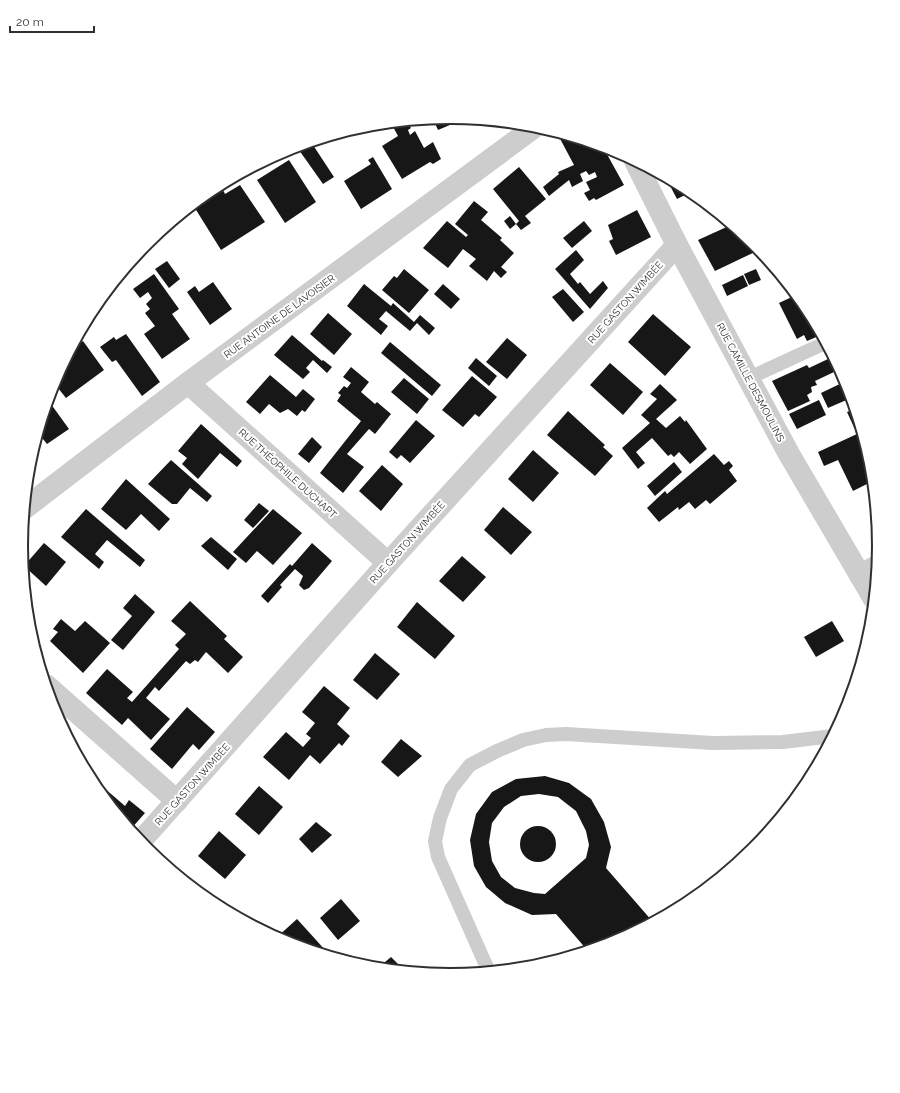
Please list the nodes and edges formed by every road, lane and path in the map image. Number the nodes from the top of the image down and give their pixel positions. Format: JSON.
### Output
{"nodes":[{"id":1,"x":528,"y":132,"type":"edge"},
{"id":2,"x":639,"y":169,"type":"edge"},
{"id":3,"x":677,"y":245,"type":"junction"},
{"id":4,"x":820,"y":345,"type":"edge"},
{"id":5,"x":749,"y":378,"type":"junction"},
{"id":6,"x":188,"y":383,"type":"junction"},
{"id":7,"x":31,"y":504,"type":"edge"},
{"id":8,"x":388,"y":563,"type":"junction"},
{"id":9,"x":868,"y":571,"type":"edge"},
{"id":10,"x":870,"y":582,"type":"edge"},
{"id":11,"x":54,"y":692,"type":"edge"},
{"id":12,"x":826,"y":737,"type":"edge"},
{"id":13,"x":177,"y":801,"type":"junction"},
{"id":14,"x":144,"y":837,"type":"edge"},
{"id":15,"x":487,"y":967,"type":"edge"}],
"edges":[{"from":1,"to":6,"type":"street","name":"RUE ANTOINE DE LAVOISIER"},
{"from":2,"to":3,"type":"street","name":"RUE CAMILLE DESMOULINS"},
{"from":3,"to":5,"type":"street","name":"RUE CAMILLE DESMOULINS"},
{"from":3,"to":8,"type":"street","name":"RUE GASTON WIMBÉE"},
{"from":4,"to":5,"type":"lane"},
{"from":5,"to":9,"type":"street","name":"RUE CAMILLE DESMOULINS"},
{"from":6,"to":7,"type":"street","name":"RUE ANTOINE DE LAVOISIER"},
{"from":6,"to":8,"type":"street","name":"RUE THÉOPHILE DUCHAPT"},
{"from":8,"to":13,"type":"street","name":"RUE GASTON WIMBÉE"},
{"from":9,"to":10,"type":"street","name":"RUE CAMILLE DESMOULINS"},
{"from":11,"to":13,"type":"street"},
{"from":12,"to":15,"type":"lane"},
{"from":13,"to":14,"type":"street","name":"RUE GASTON WIMBÉE"}]}
